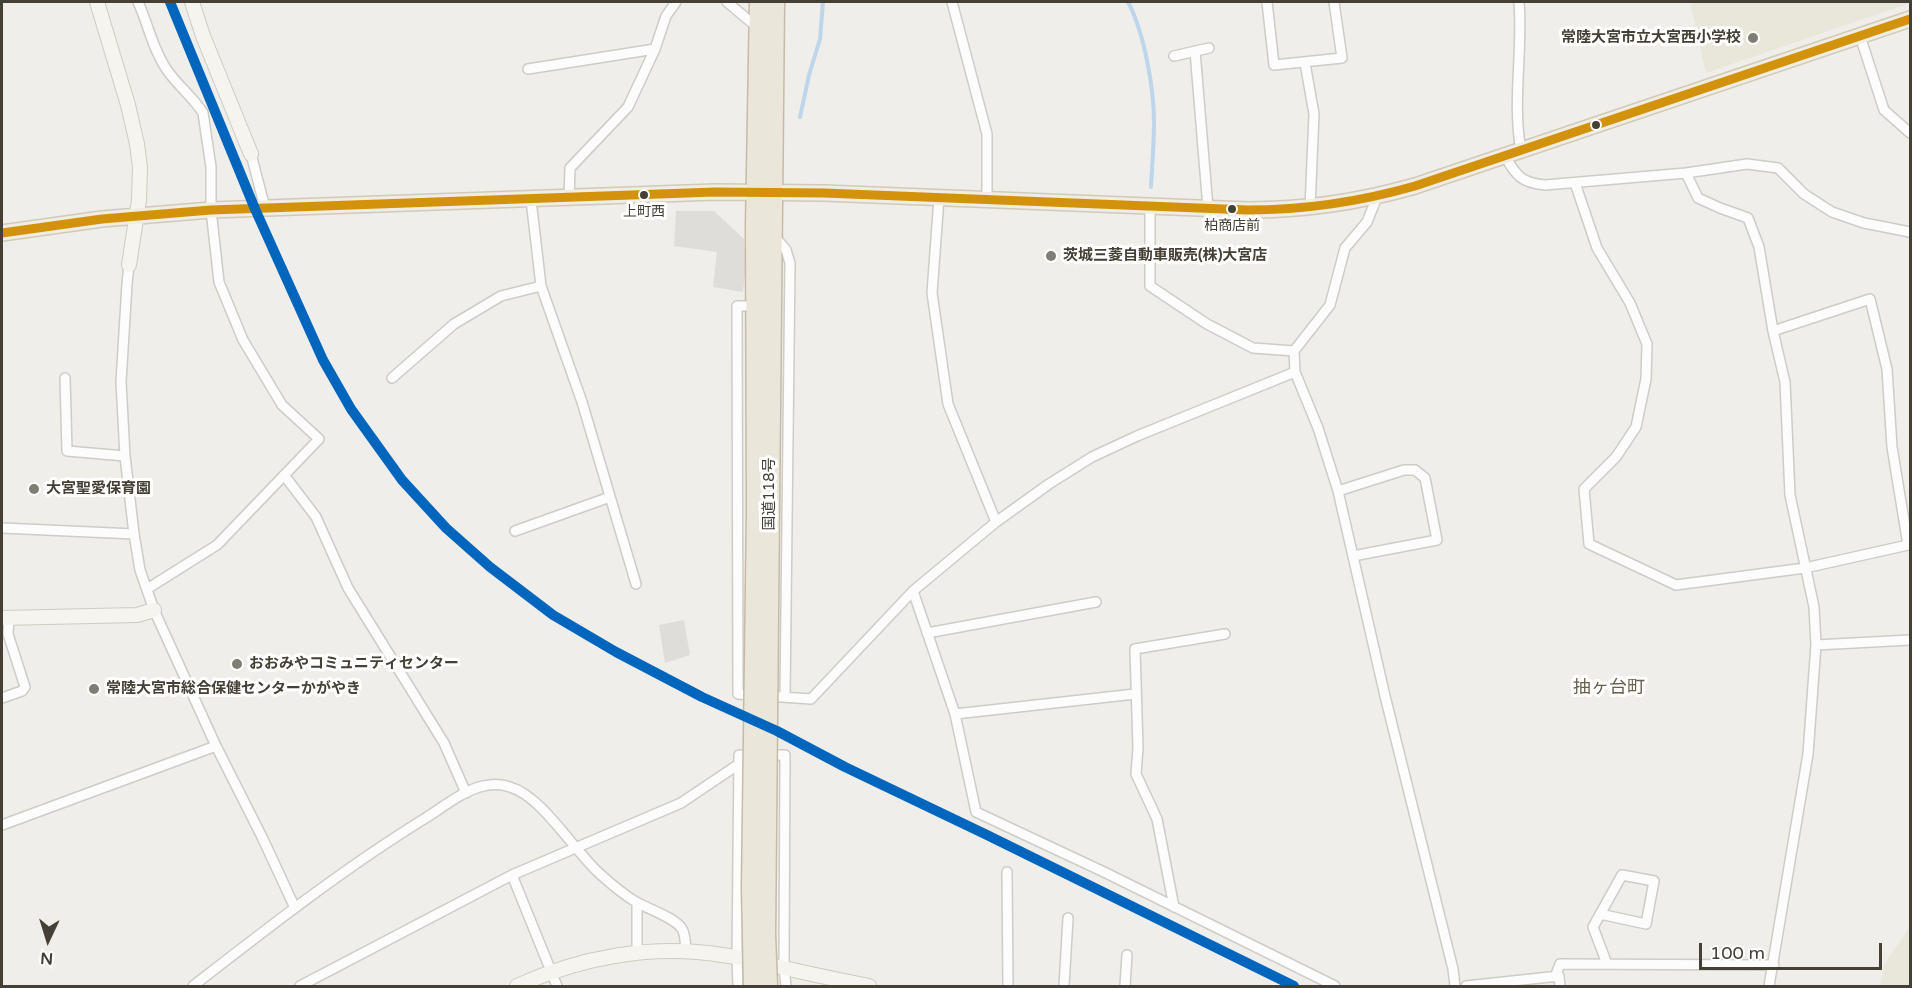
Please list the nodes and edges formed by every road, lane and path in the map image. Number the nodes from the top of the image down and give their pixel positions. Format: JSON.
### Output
{"nodes":[{"id":1,"x":97,"y":2,"type":"edge"},
{"id":2,"x":138,"y":2,"type":"edge"},
{"id":3,"x":192,"y":2,"type":"edge"},
{"id":4,"x":676,"y":2,"type":"edge"},
{"id":5,"x":727,"y":2,"type":"edge"},
{"id":6,"x":759,"y":2,"type":"edge"},
{"id":7,"x":775,"y":2,"type":"edge"},
{"id":8,"x":952,"y":2,"type":"edge"},
{"id":9,"x":1267,"y":2,"type":"edge"},
{"id":10,"x":1334,"y":2,"type":"edge"},
{"id":11,"x":1519,"y":2,"type":"edge"},
{"id":12,"x":1911,"y":20,"type":"edge"},
{"id":13,"x":758,"y":28,"type":"junction"},
{"id":14,"x":1860,"y":36,"type":"junction"},
{"id":15,"x":1209,"y":48,"type":"dead end"},
{"id":16,"x":656,"y":50,"type":"junction"},
{"id":17,"x":1195,"y":51,"type":"junction"},
{"id":18,"x":1174,"y":56,"type":"dead end"},
{"id":19,"x":1305,"y":63,"type":"junction"},
{"id":20,"x":528,"y":69,"type":"dead end"},
{"id":21,"x":1911,"y":133,"type":"edge"},
{"id":22,"x":1521,"y":151,"type":"junction"},
{"id":23,"x":252,"y":154,"type":"joint"},
{"id":24,"x":1505,"y":156,"type":"junction"},
{"id":25,"x":1686,"y":173,"type":"junction"},
{"id":26,"x":1575,"y":183,"type":"junction"},
{"id":27,"x":765,"y":193,"type":"junction"},
{"id":28,"x":1377,"y":197,"type":"junction"},
{"id":29,"x":569,"y":198,"type":"junction"},
{"id":30,"x":939,"y":198,"type":"junction"},
{"id":31,"x":531,"y":200,"type":"junction"},
{"id":32,"x":987,"y":200,"type":"junction"},
{"id":33,"x":1150,"y":206,"type":"junction"},
{"id":34,"x":265,"y":208,"type":"junction"},
{"id":35,"x":1208,"y":208,"type":"junction"},
{"id":36,"x":1310,"y":208,"type":"junction"},
{"id":37,"x":211,"y":210,"type":"junction"},
{"id":38,"x":136,"y":216,"type":"junction"},
{"id":39,"x":2,"y":232,"type":"edge"},
{"id":40,"x":1911,"y":232,"type":"edge"},
{"id":41,"x":773,"y":235,"type":"junction"},
{"id":42,"x":129,"y":265,"type":"joint"},
{"id":43,"x":541,"y":286,"type":"junction"},
{"id":44,"x":755,"y":306,"type":"junction"},
{"id":45,"x":1773,"y":331,"type":"junction"},
{"id":46,"x":1294,"y":351,"type":"junction"},
{"id":47,"x":1295,"y":372,"type":"junction"},
{"id":48,"x":65,"y":378,"type":"dead end"},
{"id":49,"x":392,"y":378,"type":"dead end"},
{"id":50,"x":125,"y":456,"type":"junction"},
{"id":51,"x":284,"y":475,"type":"junction"},
{"id":52,"x":1338,"y":491,"type":"junction"},
{"id":53,"x":610,"y":497,"type":"junction"},
{"id":54,"x":763,"y":509,"type":"junction"},
{"id":55,"x":996,"y":522,"type":"junction"},
{"id":56,"x":2,"y":528,"type":"edge"},
{"id":57,"x":515,"y":531,"type":"dead end"},
{"id":58,"x":134,"y":534,"type":"junction"},
{"id":59,"x":1353,"y":556,"type":"junction"},
{"id":60,"x":1805,"y":568,"type":"junction"},
{"id":61,"x":636,"y":584,"type":"dead end"},
{"id":62,"x":147,"y":589,"type":"junction"},
{"id":63,"x":913,"y":591,"type":"junction"},
{"id":64,"x":1096,"y":602,"type":"dead end"},
{"id":65,"x":154,"y":610,"type":"junction"},
{"id":66,"x":5,"y":618,"type":"edge"},
{"id":67,"x":927,"y":633,"type":"junction"},
{"id":68,"x":1225,"y":634,"type":"dead end"},
{"id":69,"x":1911,"y":640,"type":"edge"},
{"id":70,"x":1816,"y":645,"type":"junction"},
{"id":71,"x":1135,"y":694,"type":"junction"},
{"id":72,"x":785,"y":697,"type":"junction"},
{"id":73,"x":2,"y":698,"type":"edge"},
{"id":74,"x":955,"y":714,"type":"junction"},
{"id":75,"x":216,"y":746,"type":"junction"},
{"id":76,"x":739,"y":764,"type":"junction"},
{"id":77,"x":466,"y":793,"type":"junction"},
{"id":78,"x":2,"y":825,"type":"edge"},
{"id":79,"x":575,"y":849,"type":"junction"},
{"id":80,"x":1007,"y":872,"type":"dead end"},
{"id":81,"x":512,"y":875,"type":"junction"},
{"id":82,"x":637,"y":903,"type":"junction"},
{"id":83,"x":1173,"y":907,"type":"junction"},
{"id":84,"x":295,"y":908,"type":"junction"},
{"id":85,"x":1600,"y":914,"type":"junction"},
{"id":86,"x":1068,"y":918,"type":"dead end"},
{"id":87,"x":637,"y":952,"type":"junction"},
{"id":88,"x":686,"y":952,"type":"junction"},
{"id":89,"x":1127,"y":955,"type":"dead end"},
{"id":90,"x":737,"y":958,"type":"junction"},
{"id":91,"x":1607,"y":964,"type":"junction"},
{"id":92,"x":1774,"y":965,"type":"junction"},
{"id":93,"x":784,"y":968,"type":"junction"},
{"id":94,"x":551,"y":973,"type":"junction"},
{"id":95,"x":1555,"y":977,"type":"junction"},
{"id":96,"x":193,"y":987,"type":"edge"},
{"id":97,"x":300,"y":987,"type":"edge"},
{"id":98,"x":517,"y":987,"type":"edge"},
{"id":99,"x":557,"y":987,"type":"edge"},
{"id":100,"x":738,"y":987,"type":"edge"},
{"id":101,"x":753,"y":987,"type":"edge"},
{"id":102,"x":768,"y":987,"type":"edge"},
{"id":103,"x":786,"y":987,"type":"edge"},
{"id":104,"x":869,"y":987,"type":"edge"},
{"id":105,"x":1008,"y":987,"type":"edge"},
{"id":106,"x":1064,"y":987,"type":"edge"},
{"id":107,"x":1125,"y":987,"type":"edge"},
{"id":108,"x":1335,"y":987,"type":"edge"},
{"id":109,"x":1455,"y":987,"type":"edge"},
{"id":110,"x":1466,"y":987,"type":"edge"},
{"id":111,"x":1560,"y":987,"type":"edge"},
{"id":112,"x":1769,"y":987,"type":"edge"}],
"edges":[{"from":1,"to":38,"type":"street"},
{"from":2,"to":37,"type":"street"},
{"from":3,"to":23,"type":"street"},
{"from":4,"to":16,"type":"street"},
{"from":5,"to":13,"type":"street"},
{"from":6,"to":13,"type":"highway","name":"国道118号"},
{"from":7,"to":27,"type":"highway","name":"国道118号"},
{"from":8,"to":32,"type":"street"},
{"from":9,"to":19,"type":"street"},
{"from":10,"to":19,"type":"street"},
{"from":11,"to":22,"type":"street"},
{"from":12,"to":14,"type":"main road"},
{"from":13,"to":27,"type":"highway","name":"国道118号"},
{"from":14,"to":21,"type":"street"},
{"from":14,"to":22,"type":"main road"},
{"from":15,"to":17,"type":"street"},
{"from":16,"to":20,"type":"street"},
{"from":16,"to":29,"type":"street"},
{"from":17,"to":18,"type":"street"},
{"from":17,"to":35,"type":"street"},
{"from":19,"to":36,"type":"street"},
{"from":22,"to":24,"type":"main road"},
{"from":23,"to":34,"type":"street"},
{"from":24,"to":26,"type":"street"},
{"from":24,"to":28,"type":"main road"},
{"from":25,"to":26,"type":"street"},
{"from":25,"to":40,"type":"street"},
{"from":25,"to":45,"type":"street"},
{"from":26,"to":60,"type":"street"},
{"from":27,"to":29,"type":"main road"},
{"from":27,"to":30,"type":"main road"},
{"from":27,"to":41,"type":"highway","name":"国道118号"},
{"from":27,"to":44,"type":"highway","name":"国道118号"},
{"from":28,"to":36,"type":"main road"},
{"from":28,"to":46,"type":"street"},
{"from":29,"to":31,"type":"main road"},
{"from":30,"to":32,"type":"main road"},
{"from":30,"to":55,"type":"street"},
{"from":31,"to":34,"type":"main road"},
{"from":31,"to":43,"type":"street"},
{"from":32,"to":33,"type":"main road"},
{"from":33,"to":35,"type":"main road"},
{"from":33,"to":46,"type":"street"},
{"from":34,"to":37,"type":"main road"},
{"from":35,"to":36,"type":"main road"},
{"from":37,"to":38,"type":"main road"},
{"from":37,"to":51,"type":"street"},
{"from":38,"to":39,"type":"main road"},
{"from":38,"to":42,"type":"street"},
{"from":41,"to":54,"type":"highway","name":"国道118号"},
{"from":41,"to":72,"type":"street"},
{"from":42,"to":50,"type":"street"},
{"from":43,"to":49,"type":"street"},
{"from":43,"to":53,"type":"street"},
{"from":44,"to":54,"type":"highway","name":"国道118号"},
{"from":44,"to":72,"type":"street"},
{"from":45,"to":60,"type":"street"},
{"from":45,"to":60,"type":"street"},
{"from":46,"to":47,"type":"street"},
{"from":47,"to":52,"type":"street"},
{"from":47,"to":55,"type":"street"},
{"from":48,"to":50,"type":"street"},
{"from":50,"to":58,"type":"street"},
{"from":51,"to":62,"type":"street"},
{"from":51,"to":77,"type":"street"},
{"from":52,"to":59,"type":"street"},
{"from":52,"to":59,"type":"street"},
{"from":53,"to":57,"type":"street"},
{"from":53,"to":61,"type":"street"},
{"from":54,"to":101,"type":"highway","name":"国道118号","bridge":true},
{"from":54,"to":102,"type":"highway","name":"国道118号","bridge":true},
{"from":55,"to":63,"type":"street"},
{"from":56,"to":58,"type":"street"},
{"from":58,"to":62,"type":"street"},
{"from":59,"to":109,"type":"street"},
{"from":60,"to":70,"type":"street"},
{"from":62,"to":65,"type":"street"},
{"from":63,"to":67,"type":"street"},
{"from":63,"to":72,"type":"street"},
{"from":64,"to":67,"type":"street"},
{"from":65,"to":66,"type":"street"},
{"from":65,"to":75,"type":"street"},
{"from":66,"to":73,"type":"street"},
{"from":67,"to":74,"type":"street"},
{"from":68,"to":71,"type":"street"},
{"from":69,"to":70,"type":"street"},
{"from":70,"to":92,"type":"street"},
{"from":71,"to":74,"type":"street"},
{"from":71,"to":83,"type":"street"},
{"from":74,"to":83,"type":"street"},
{"from":75,"to":78,"type":"street"},
{"from":75,"to":84,"type":"street"},
{"from":76,"to":79,"type":"street"},
{"from":76,"to":90,"type":"street"},
{"from":76,"to":93,"type":"street"},
{"from":77,"to":79,"type":"street"},
{"from":77,"to":84,"type":"street"},
{"from":79,"to":81,"type":"street"},
{"from":79,"to":82,"type":"street"},
{"from":80,"to":105,"type":"street"},
{"from":81,"to":94,"type":"street"},
{"from":81,"to":97,"type":"street"},
{"from":82,"to":87,"type":"street"},
{"from":82,"to":88,"type":"street"},
{"from":83,"to":108,"type":"street"},
{"from":84,"to":96,"type":"street"},
{"from":85,"to":85,"type":"street"},
{"from":85,"to":91,"type":"street"},
{"from":86,"to":106,"type":"street"},
{"from":87,"to":88,"type":"street"},
{"from":87,"to":94,"type":"street"},
{"from":88,"to":90,"type":"street"},
{"from":89,"to":107,"type":"street"},
{"from":90,"to":93,"type":"street"},
{"from":90,"to":100,"type":"street"},
{"from":91,"to":92,"type":"street"},
{"from":91,"to":95,"type":"street"},
{"from":92,"to":112,"type":"street"},
{"from":93,"to":103,"type":"street"},
{"from":93,"to":104,"type":"street"},
{"from":94,"to":98,"type":"street"},
{"from":94,"to":99,"type":"street"},
{"from":95,"to":110,"type":"street"},
{"from":95,"to":111,"type":"street"}]}
